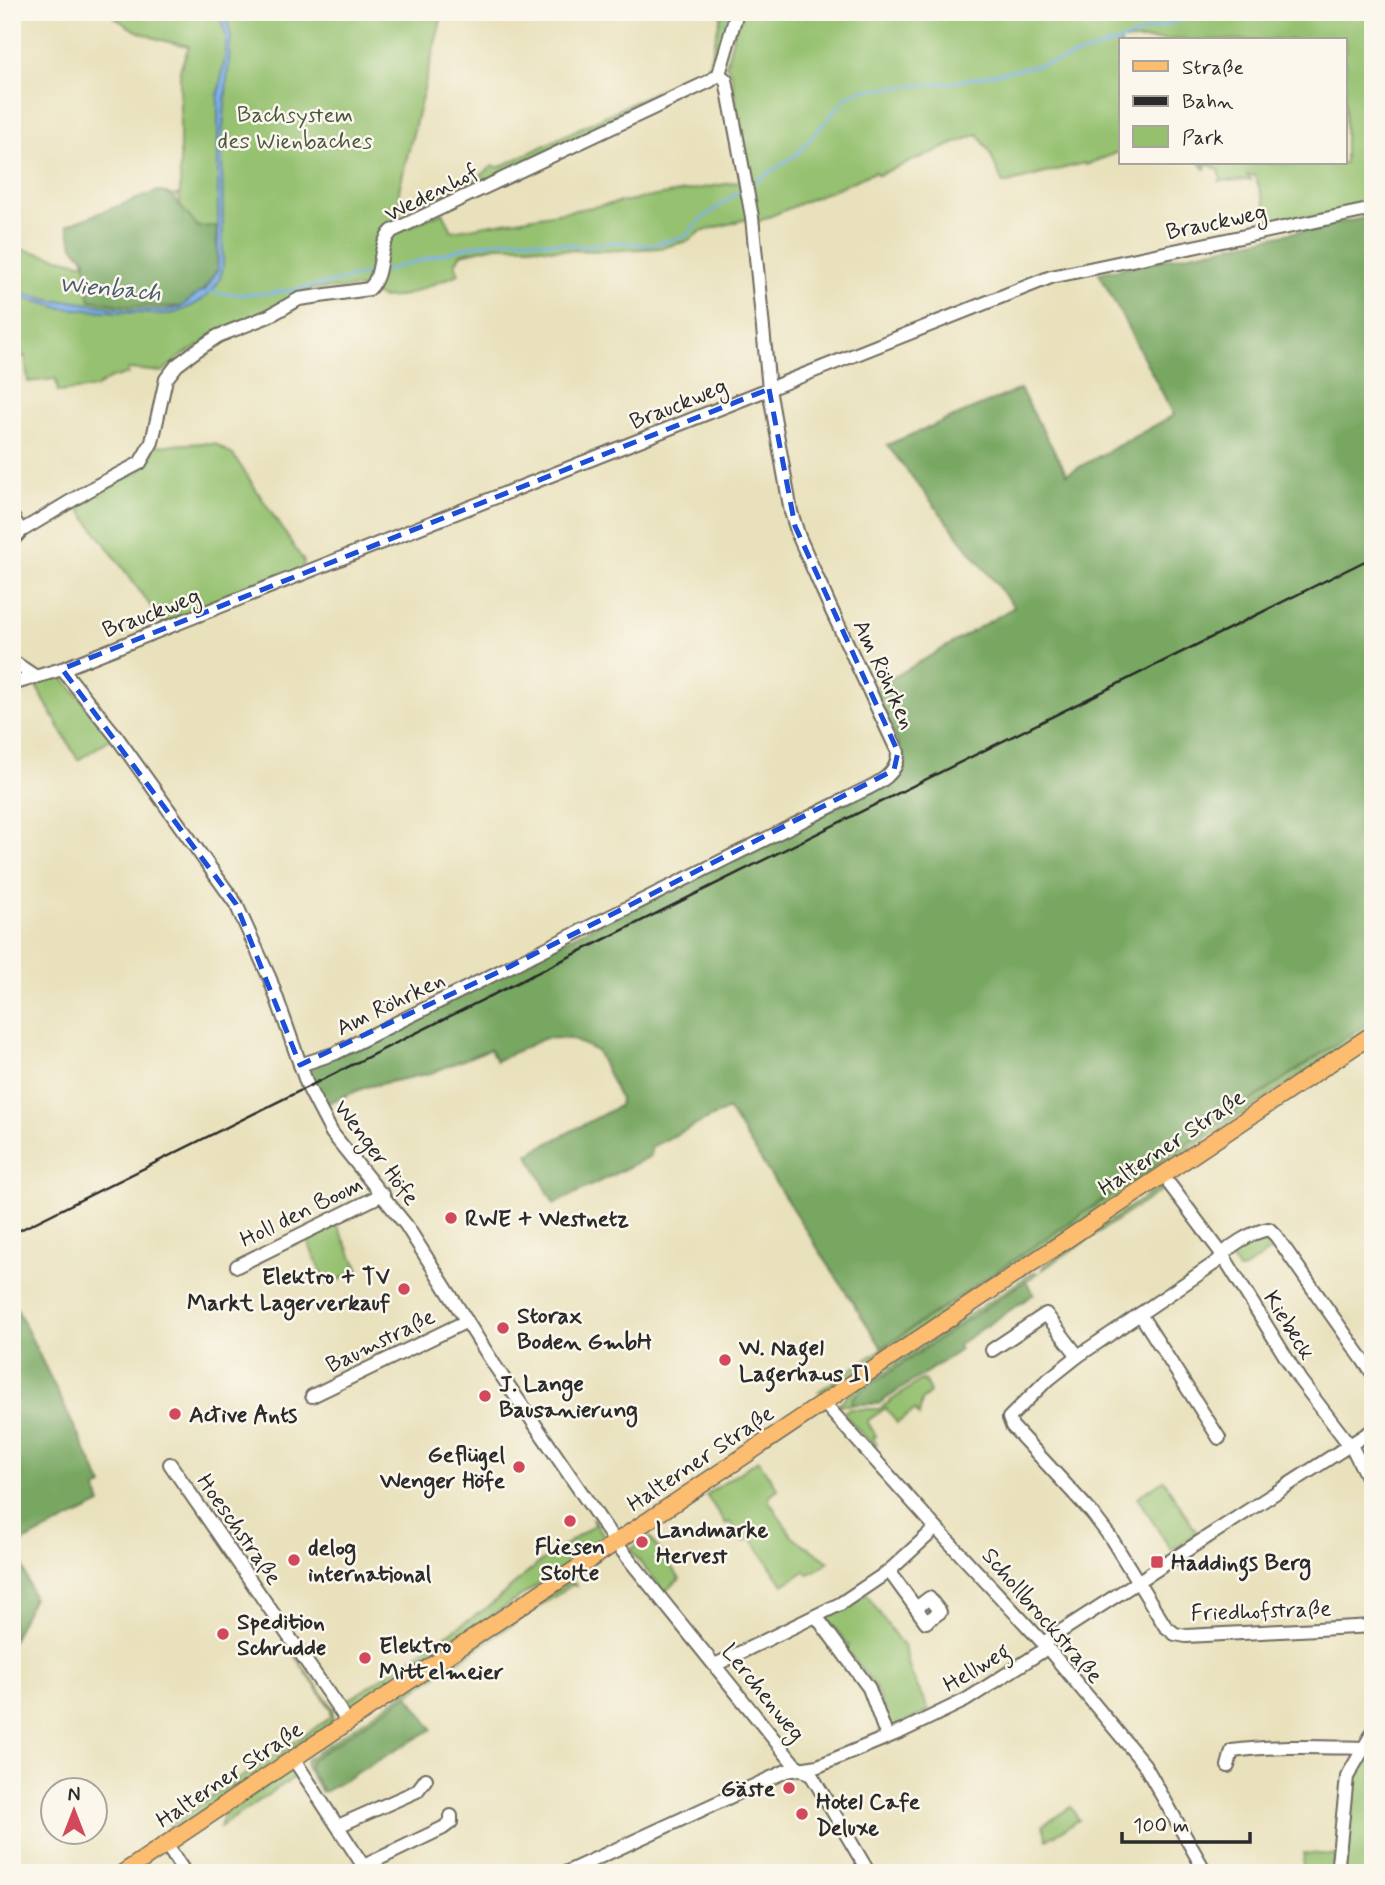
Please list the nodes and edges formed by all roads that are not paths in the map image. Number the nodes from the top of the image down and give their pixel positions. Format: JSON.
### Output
{"nodes":[{"id":1,"x":737,"y":12,"type":"edge"},
{"id":2,"x":719,"y":74,"type":"junction"},
{"id":3,"x":1373,"y":209,"type":"edge"},
{"id":4,"x":769,"y":389,"type":"junction"},
{"id":5,"x":12,"y":516,"type":"edge"},
{"id":6,"x":17,"y":536,"type":"edge"},
{"id":7,"x":12,"y":661,"type":"edge"},
{"id":8,"x":62,"y":670,"type":"junction"},
{"id":9,"x":36,"y":677,"type":"junction"},
{"id":10,"x":12,"y":684,"type":"edge"},
{"id":11,"x":1373,"y":1034,"type":"edge"},
{"id":12,"x":300,"y":1065,"type":"junction"},
{"id":13,"x":1170,"y":1185,"type":"dead end"},
{"id":14,"x":383,"y":1194,"type":"junction"},
{"id":15,"x":1222,"y":1254,"type":"junction"},
{"id":16,"x":237,"y":1266,"type":"dead end"},
{"id":17,"x":1140,"y":1314,"type":"junction"},
{"id":18,"x":467,"y":1321,"type":"junction"},
{"id":19,"x":992,"y":1350,"type":"dead end"},
{"id":20,"x":1078,"y":1356,"type":"junction"},
{"id":21,"x":1373,"y":1374,"type":"edge"},
{"id":22,"x":312,"y":1396,"type":"dead end"},
{"id":23,"x":824,"y":1403,"type":"junction"},
{"id":24,"x":1373,"y":1430,"type":"edge"},
{"id":25,"x":1219,"y":1438,"type":"dead end"},
{"id":26,"x":1349,"y":1445,"type":"junction"},
{"id":27,"x":170,"y":1464,"type":"dead end"},
{"id":28,"x":1373,"y":1489,"type":"edge"},
{"id":29,"x":936,"y":1528,"type":"junction"},
{"id":30,"x":615,"y":1543,"type":"junction"},
{"id":31,"x":889,"y":1572,"type":"junction"},
{"id":32,"x":1137,"y":1581,"type":"junction"},
{"id":33,"x":916,"y":1608,"type":"dead end"},
{"id":34,"x":816,"y":1616,"type":"junction"},
{"id":35,"x":1373,"y":1626,"type":"edge"},
{"id":36,"x":1045,"y":1645,"type":"junction"},
{"id":37,"x":715,"y":1665,"type":"junction"},
{"id":38,"x":348,"y":1722,"type":"junction"},
{"id":39,"x":1373,"y":1732,"type":"edge"},
{"id":40,"x":887,"y":1737,"type":"junction"},
{"id":41,"x":1363,"y":1748,"type":"junction"},
{"id":42,"x":293,"y":1758,"type":"junction"},
{"id":43,"x":1228,"y":1766,"type":"dead end"},
{"id":44,"x":804,"y":1770,"type":"junction"},
{"id":45,"x":426,"y":1779,"type":"dead end"},
{"id":46,"x":452,"y":1816,"type":"dead end"},
{"id":47,"x":338,"y":1826,"type":"junction"},
{"id":48,"x":166,"y":1844,"type":"junction"},
{"id":49,"x":366,"y":1869,"type":"edge"},
{"id":50,"x":123,"y":1873,"type":"edge"},
{"id":51,"x":185,"y":1873,"type":"edge"},
{"id":52,"x":565,"y":1873,"type":"edge"},
{"id":53,"x":869,"y":1873,"type":"edge"},
{"id":54,"x":1206,"y":1873,"type":"edge"},
{"id":55,"x":1337,"y":1873,"type":"edge"}],
"edges":[{"from":1,"to":2,"type":"street"},
{"from":2,"to":4,"type":"street","name":"Am Röhrken"},
{"from":2,"to":6,"type":"street","name":"Wedenhof"},
{"from":3,"to":4,"type":"street","name":"Brauckweg"},
{"from":4,"to":8,"type":"street","name":"Brauckweg"},
{"from":4,"to":12,"type":"street","name":"Am Röhrken"},
{"from":5,"to":6,"type":"street"},
{"from":7,"to":9,"type":"street"},
{"from":8,"to":9,"type":"street","name":"Brauckweg"},
{"from":8,"to":12,"type":"street","name":"Wenger Höfe"},
{"from":9,"to":10,"type":"street","name":"Brauckweg"},
{"from":11,"to":23,"type":"main road","name":"Halterner Straße"},
{"from":12,"to":14,"type":"street","name":"Wenger Höfe"},
{"from":13,"to":15,"type":"street","name":"Kiebeck"},
{"from":14,"to":16,"type":"street","name":"Holl den Boom"},
{"from":14,"to":18,"type":"street","name":"Wenger Höfe"},
{"from":15,"to":17,"type":"street"},
{"from":15,"to":21,"type":"street"},
{"from":15,"to":26,"type":"street","name":"Kiebeck"},
{"from":17,"to":20,"type":"street"},
{"from":17,"to":25,"type":"street"},
{"from":18,"to":22,"type":"street","name":"Baumstraße"},
{"from":18,"to":30,"type":"street","name":"Wenger Höfe"},
{"from":19,"to":20,"type":"street"},
{"from":20,"to":32,"type":"street"},
{"from":23,"to":29,"type":"street","name":"Schollbrockstraße"},
{"from":23,"to":30,"type":"main road","name":"Halterner Straße"},
{"from":24,"to":26,"type":"street","name":"Hellweg"},
{"from":26,"to":28,"type":"street","name":"Kiebeck"},
{"from":26,"to":32,"type":"street","name":"Hellweg"},
{"from":27,"to":38,"type":"street","name":"Hoeschstraße"},
{"from":29,"to":31,"type":"street"},
{"from":29,"to":36,"type":"street","name":"Schollbrockstraße"},
{"from":30,"to":37,"type":"street","name":"Lerchenweg"},
{"from":30,"to":38,"type":"main road","name":"Halterner Straße"},
{"from":31,"to":33,"type":"street"},
{"from":31,"to":34,"type":"street"},
{"from":32,"to":35,"type":"street","name":"Friedhofstraße"},
{"from":32,"to":36,"type":"street","name":"Hellweg"},
{"from":34,"to":37,"type":"street"},
{"from":34,"to":40,"type":"street"},
{"from":36,"to":40,"type":"street","name":"Hellweg"},
{"from":36,"to":54,"type":"street","name":"Schollbrockstraße"},
{"from":37,"to":44,"type":"street","name":"Lerchenweg"},
{"from":38,"to":42,"type":"main road","name":"Halterner Straße"},
{"from":39,"to":41,"type":"street"},
{"from":40,"to":44,"type":"street","name":"Hellweg"},
{"from":41,"to":43,"type":"street"},
{"from":41,"to":55,"type":"street"},
{"from":42,"to":47,"type":"street"},
{"from":42,"to":48,"type":"main road","name":"Halterner Straße"},
{"from":44,"to":52,"type":"street","name":"Hellweg"},
{"from":44,"to":53,"type":"street","name":"Lerchenweg"},
{"from":45,"to":47,"type":"street"},
{"from":46,"to":49,"type":"street"},
{"from":47,"to":49,"type":"street"},
{"from":48,"to":50,"type":"main road","name":"Halterner Straße"},
{"from":48,"to":51,"type":"street"}]}
